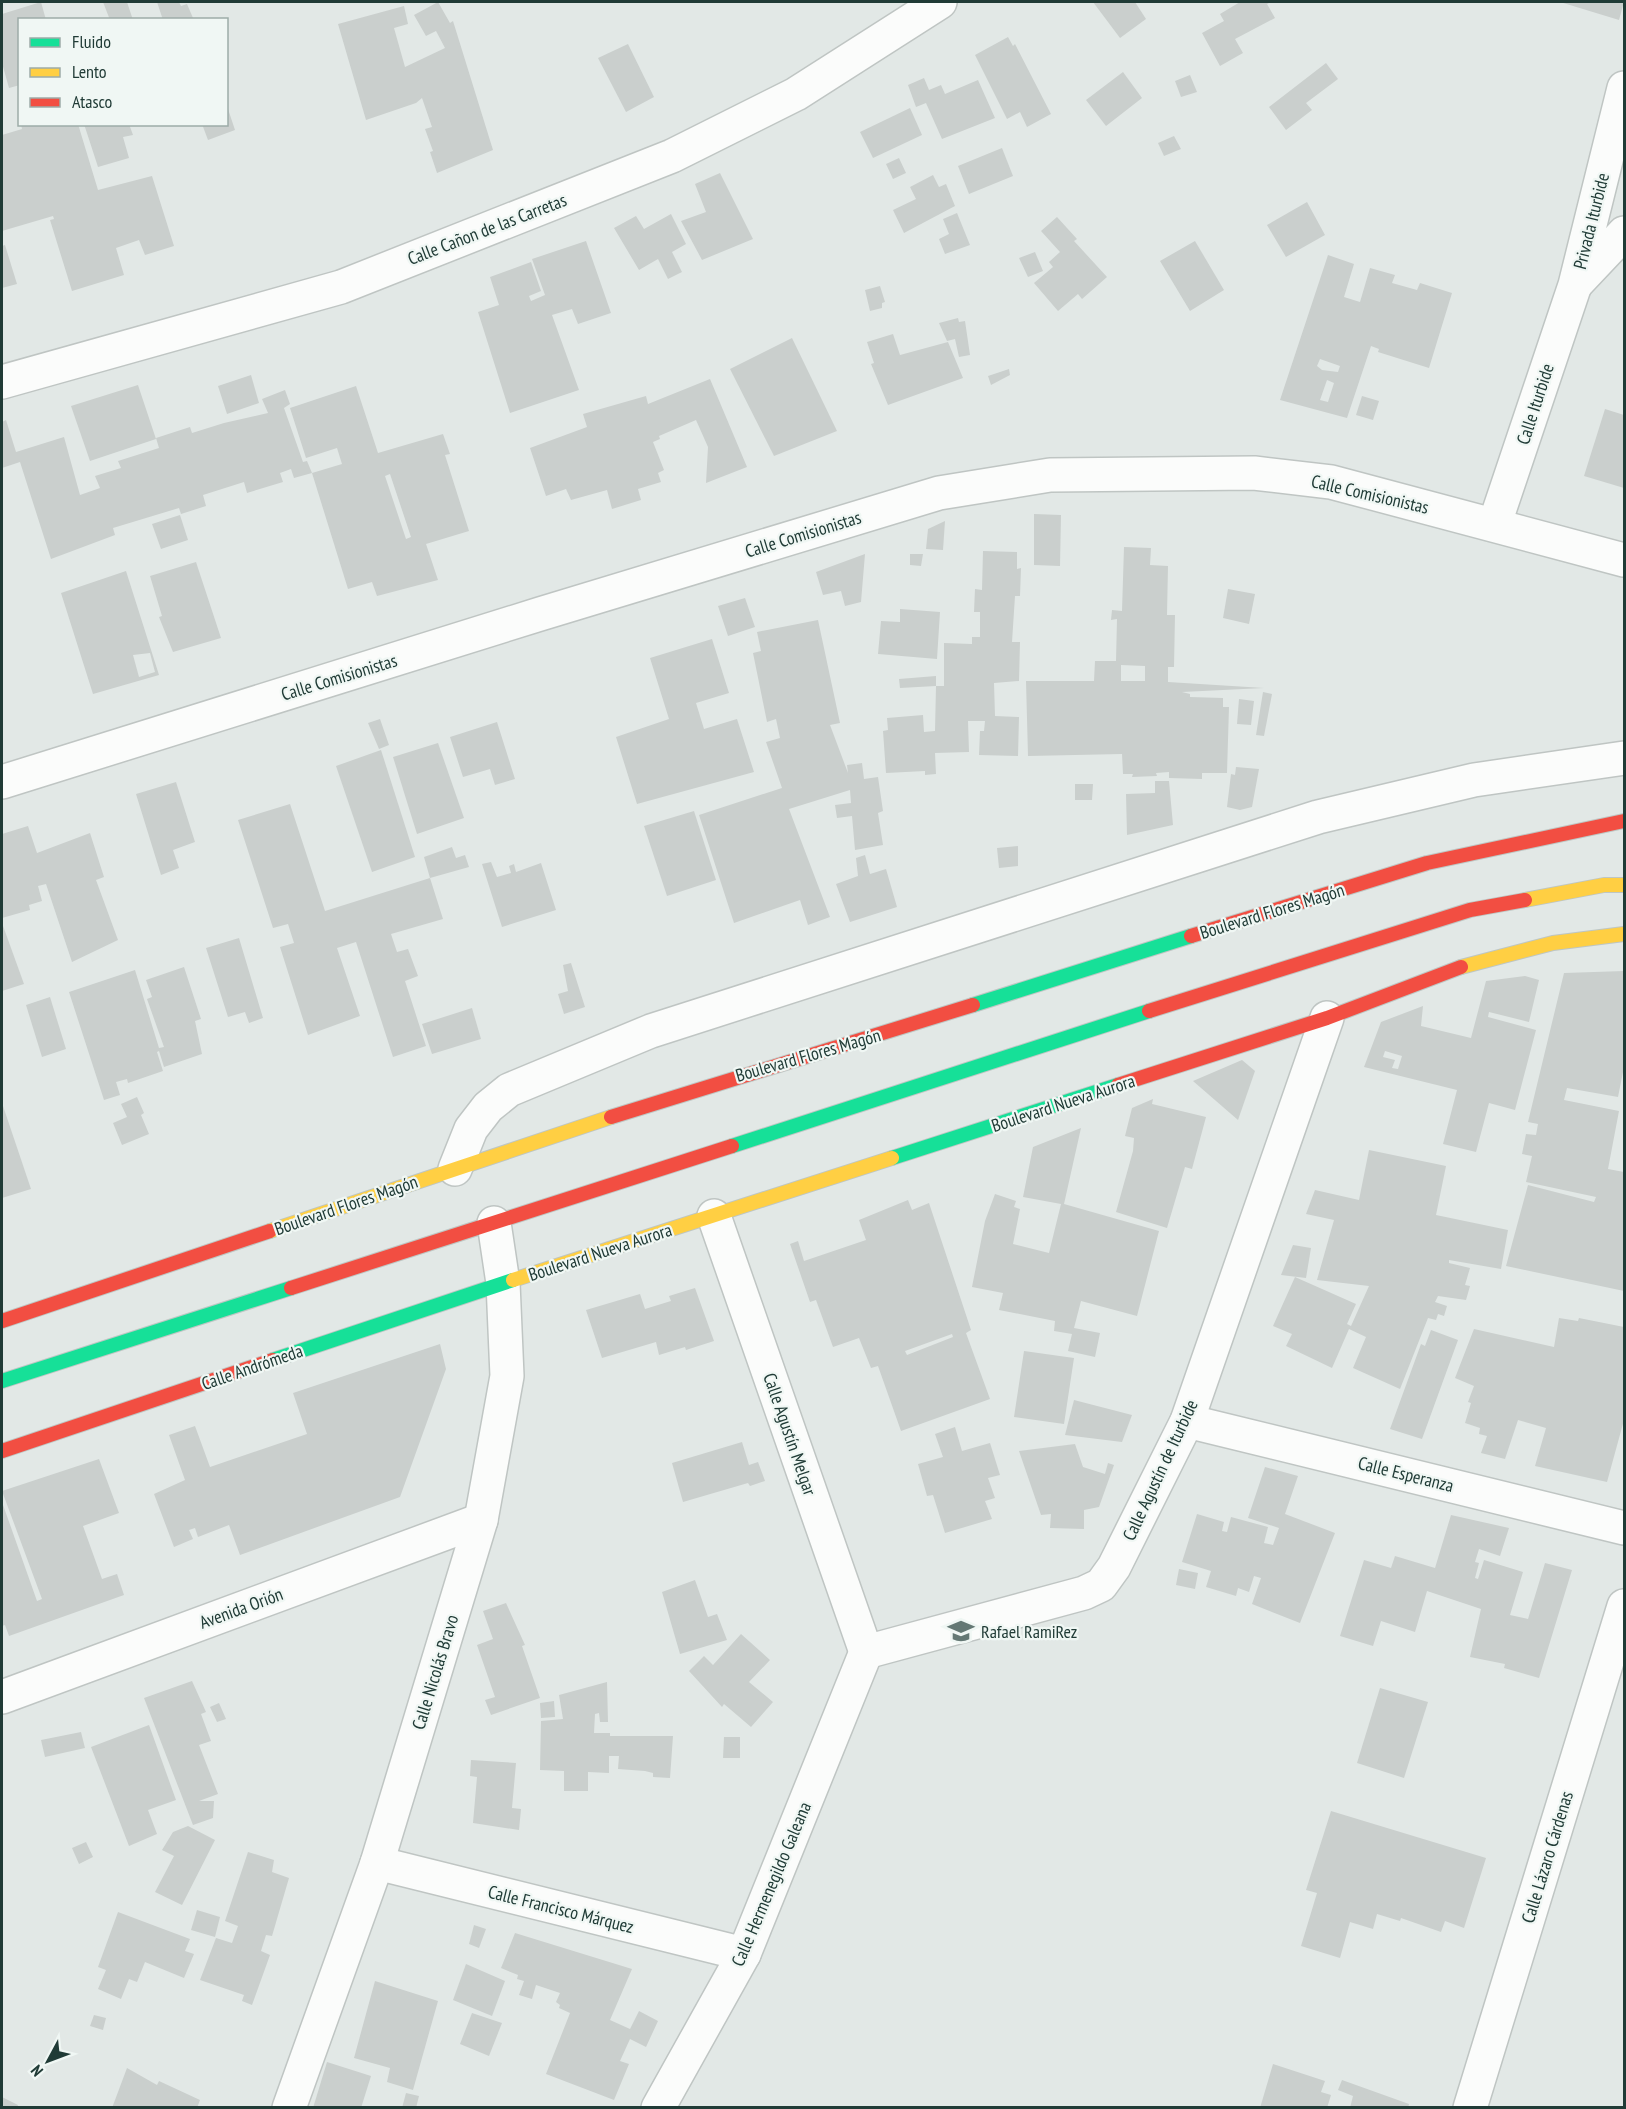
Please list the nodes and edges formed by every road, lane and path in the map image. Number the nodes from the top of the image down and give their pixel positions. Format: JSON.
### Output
{"nodes":[{"id":1,"x":940,"y":2,"type":"edge"},
{"id":2,"x":1624,"y":88,"type":"edge"},
{"id":3,"x":1624,"y":232,"type":"edge"},
{"id":4,"x":1575,"y":285,"type":"junction"},
{"id":5,"x":2,"y":382,"type":"edge"},
{"id":6,"x":1495,"y":524,"type":"junction"},
{"id":7,"x":1624,"y":560,"type":"edge"},
{"id":8,"x":1624,"y":758,"type":"edge"},
{"id":9,"x":2,"y":782,"type":"edge"},
{"id":10,"x":1624,"y":821,"type":"edge"},
{"id":11,"x":1624,"y":885,"type":"edge"},
{"id":12,"x":1624,"y":934,"type":"edge"},
{"id":13,"x":1327,"y":1018,"type":"junction"},
{"id":14,"x":455,"y":1169,"type":"junction"},
{"id":15,"x":714,"y":1216,"type":"junction"},
{"id":16,"x":494,"y":1223,"type":"junction"},
{"id":17,"x":503,"y":1283,"type":"junction"},
{"id":18,"x":2,"y":1322,"type":"edge"},
{"id":19,"x":2,"y":1381,"type":"edge"},
{"id":20,"x":1187,"y":1421,"type":"junction"},
{"id":21,"x":2,"y":1451,"type":"edge"},
{"id":22,"x":481,"y":1520,"type":"junction"},
{"id":23,"x":1624,"y":1528,"type":"edge"},
{"id":24,"x":1624,"y":1606,"type":"edge"},
{"id":25,"x":866,"y":1652,"type":"junction"},
{"id":26,"x":2,"y":1697,"type":"edge"},
{"id":27,"x":377,"y":1863,"type":"junction"},
{"id":28,"x":744,"y":1954,"type":"junction"},
{"id":29,"x":289,"y":2108,"type":"edge"},
{"id":30,"x":658,"y":2108,"type":"edge"},
{"id":31,"x":1470,"y":2108,"type":"edge"}],
"edges":[{"from":1,"to":5,"type":"street","name":"Calle Cañon de las Carretas"},
{"from":2,"to":4,"type":"street","name":"Privada Iturbide"},
{"from":3,"to":4,"type":"street"},
{"from":4,"to":6,"type":"street","name":"Calle Iturbide"},
{"from":6,"to":7,"type":"street","name":"Calle Comisionistas"},
{"from":6,"to":9,"type":"street","name":"Calle Comisionistas"},
{"from":8,"to":14,"type":"street"},
{"from":10,"to":14,"type":"main road","name":"Boulevard Flores Magón"},
{"from":11,"to":16,"type":"main road"},
{"from":12,"to":13,"type":"main road","name":"Boulevard Nueva Aurora"},
{"from":13,"to":15,"type":"main road","name":"Boulevard Nueva Aurora"},
{"from":13,"to":20,"type":"street","name":"Calle Agustín de Iturbide"},
{"from":14,"to":18,"type":"main road","name":"Boulevard Flores Magón"},
{"from":15,"to":17,"type":"main road","name":"Boulevard Nueva Aurora"},
{"from":15,"to":25,"type":"street","name":"Calle Agustín Melgar"},
{"from":16,"to":17,"type":"street","name":"Calle Nicolás Bravo"},
{"from":16,"to":19,"type":"main road"},
{"from":17,"to":21,"type":"main road","name":"Calle Andrómeda"},
{"from":17,"to":22,"type":"street","name":"Calle Nicolás Bravo"},
{"from":20,"to":23,"type":"street","name":"Calle Esperanza"},
{"from":20,"to":25,"type":"street","name":"Calle Agustín de Iturbide"},
{"from":22,"to":26,"type":"street","name":"Avenida Orión"},
{"from":22,"to":27,"type":"street","name":"Calle Nicolás Bravo"},
{"from":24,"to":31,"type":"street","name":"Calle Lázaro Cárdenas"},
{"from":25,"to":28,"type":"street","name":"Calle Hermenegildo Galeana"},
{"from":27,"to":28,"type":"street","name":"Calle Francisco Márquez"},
{"from":27,"to":29,"type":"street","name":"Calle Nicolás Bravo"},
{"from":28,"to":30,"type":"street","name":"Calle Hermenegildo Galeana"}]}
